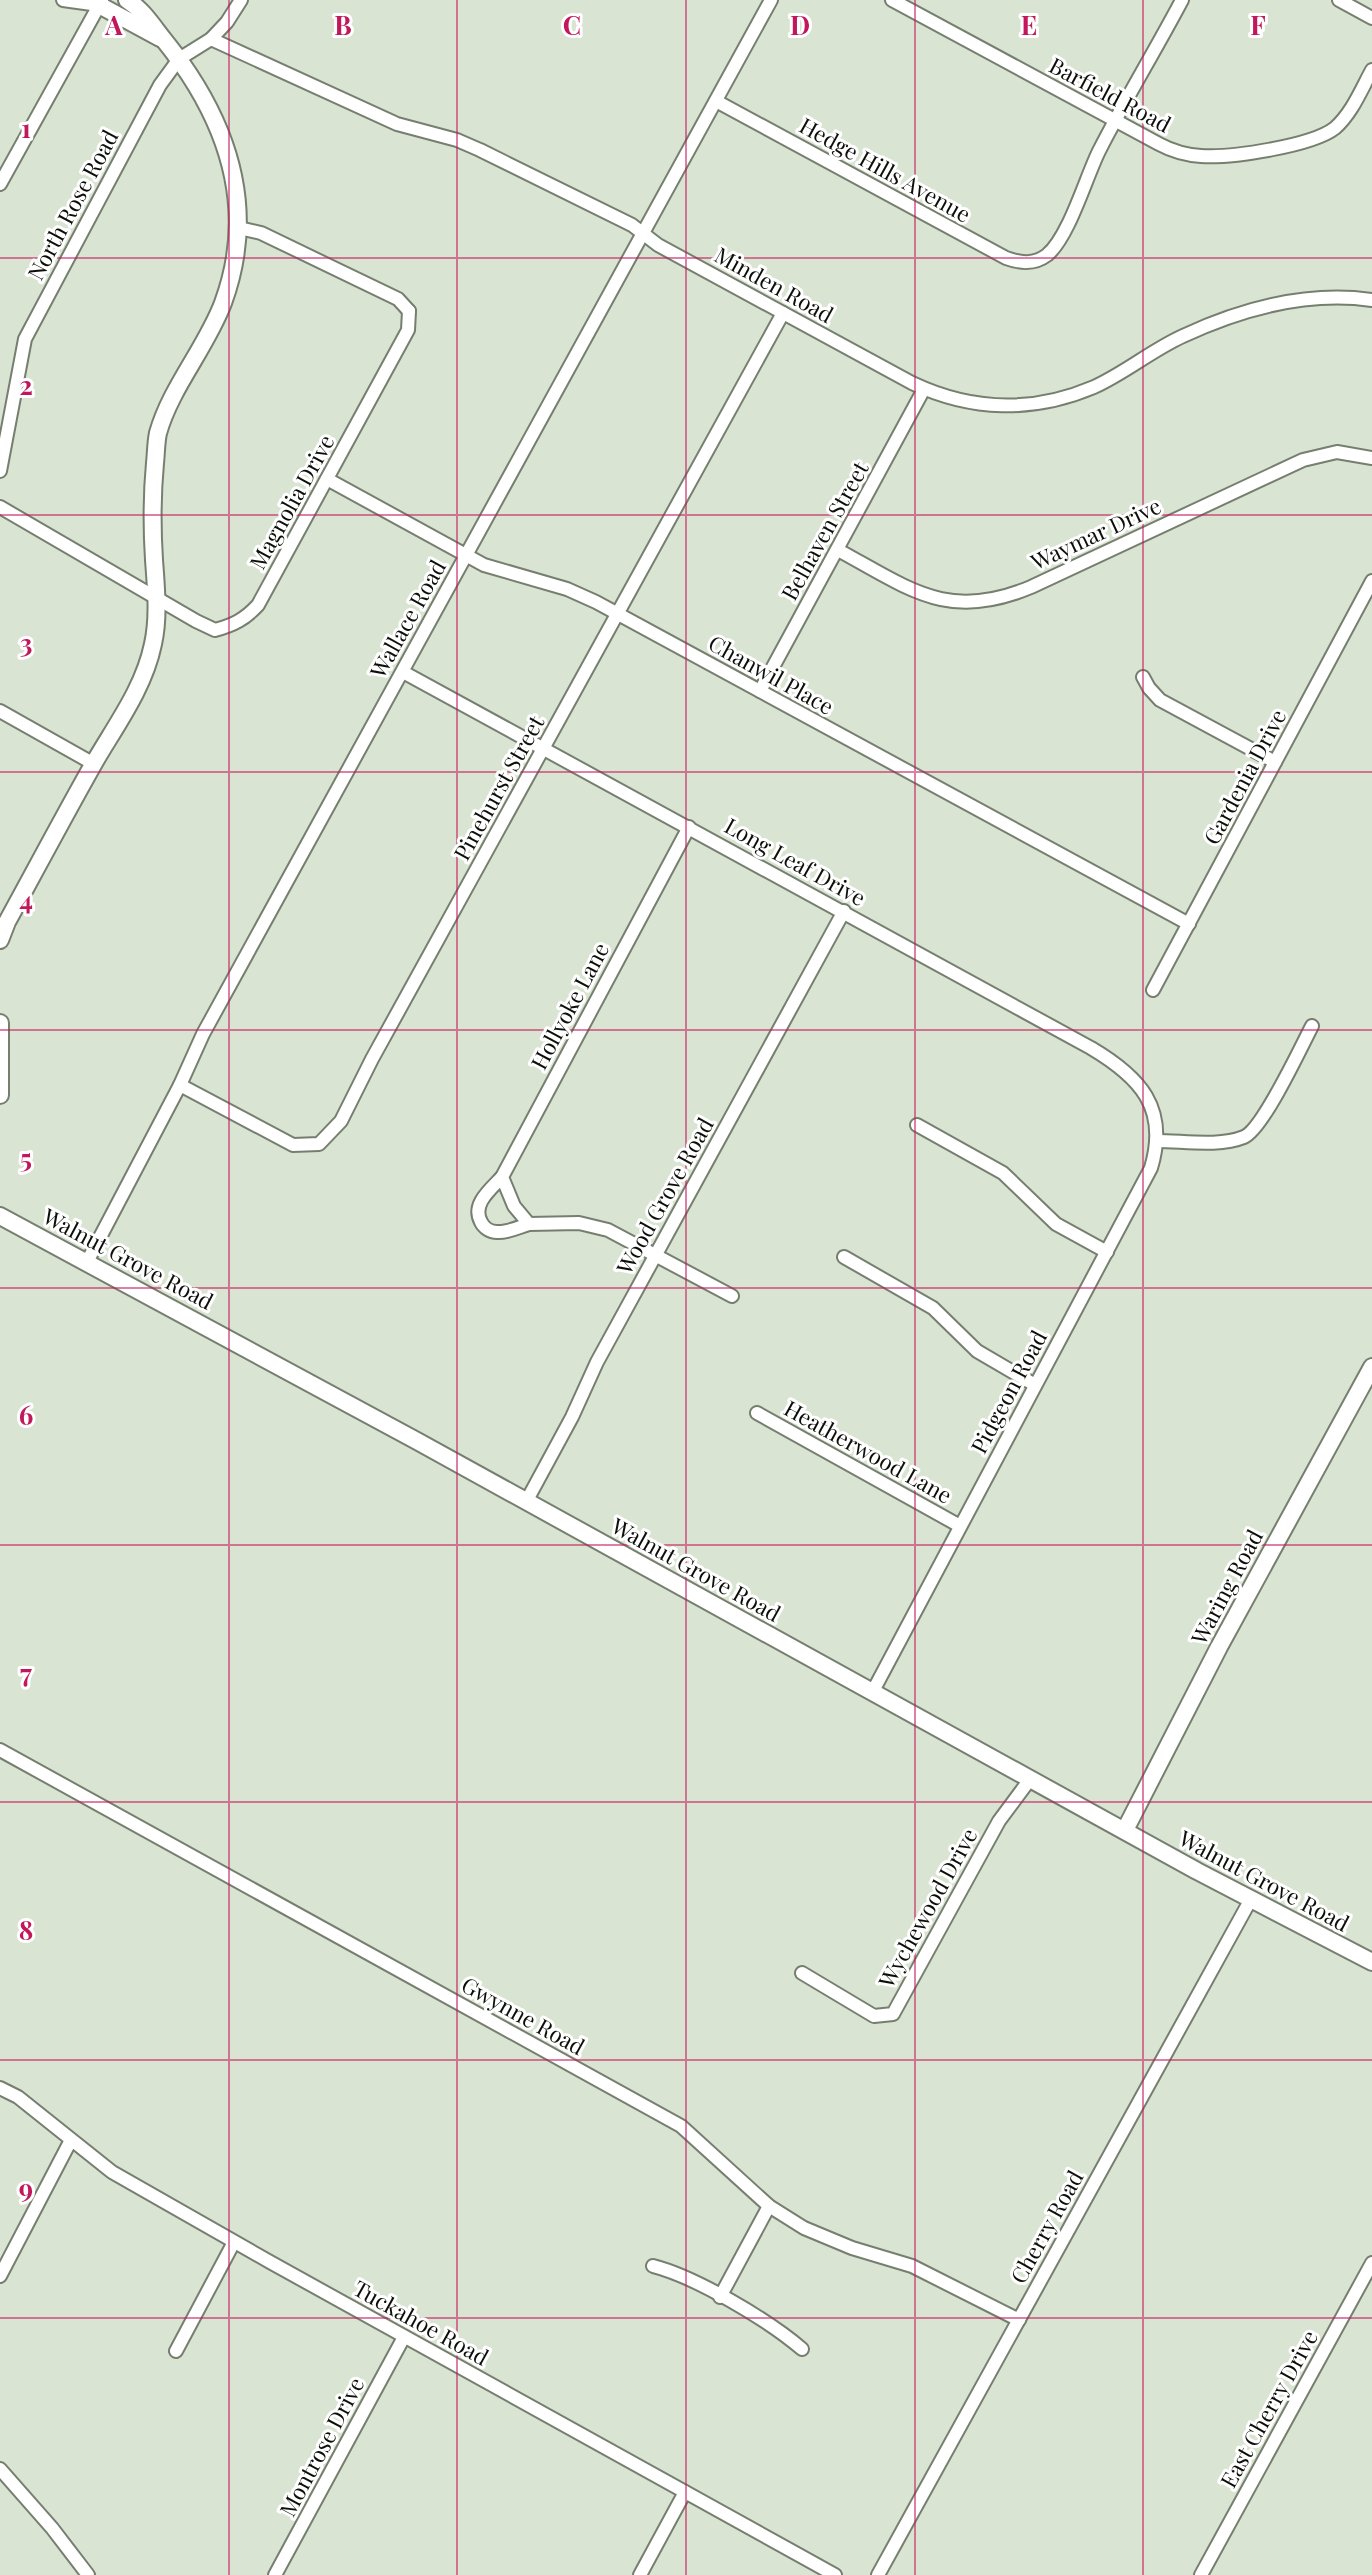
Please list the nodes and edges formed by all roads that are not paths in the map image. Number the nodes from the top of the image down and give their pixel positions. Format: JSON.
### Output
{"nodes":[{"id":1,"x":63,"y":0,"type":"edge"},
{"id":2,"x":127,"y":0,"type":"edge"},
{"id":3,"x":241,"y":0,"type":"edge"},
{"id":4,"x":771,"y":0,"type":"edge"},
{"id":5,"x":892,"y":0,"type":"edge"},
{"id":6,"x":1182,"y":0,"type":"edge"},
{"id":7,"x":1339,"y":0,"type":"edge"},
{"id":8,"x":100,"y":3,"type":"edge"},
{"id":9,"x":1372,"y":18,"type":"edge"},
{"id":10,"x":211,"y":39,"type":"junction"},
{"id":11,"x":165,"y":41,"type":"junction"},
{"id":12,"x":179,"y":59,"type":"junction"},
{"id":13,"x":1372,"y":70,"type":"edge"},
{"id":14,"x":716,"y":101,"type":"junction"},
{"id":15,"x":1116,"y":121,"type":"junction"},
{"id":16,"x":0,"y":184,"type":"edge"},
{"id":17,"x":239,"y":228,"type":"junction"},
{"id":18,"x":644,"y":233,"type":"junction"},
{"id":19,"x":1372,"y":300,"type":"edge"},
{"id":20,"x":783,"y":313,"type":"junction"},
{"id":21,"x":924,"y":389,"type":"junction"},
{"id":22,"x":1372,"y":458,"type":"edge"},
{"id":23,"x":0,"y":471,"type":"edge"},
{"id":24,"x":327,"y":479,"type":"junction"},
{"id":25,"x":0,"y":507,"type":"edge"},
{"id":26,"x":838,"y":550,"type":"junction"},
{"id":27,"x":466,"y":555,"type":"junction"},
{"id":28,"x":1372,"y":581,"type":"edge"},
{"id":29,"x":156,"y":599,"type":"junction"},
{"id":30,"x":618,"y":613,"type":"junction"},
{"id":31,"x":403,"y":672,"type":"junction"},
{"id":32,"x":1143,"y":677,"type":"dead end"},
{"id":33,"x":760,"y":691,"type":"junction"},
{"id":34,"x":0,"y":711,"type":"edge"},
{"id":35,"x":544,"y":749,"type":"junction"},
{"id":36,"x":1275,"y":762,"type":"junction"},
{"id":37,"x":94,"y":764,"type":"junction"},
{"id":38,"x":689,"y":827,"type":"junction"},
{"id":39,"x":844,"y":911,"type":"junction"},
{"id":40,"x":1189,"y":924,"type":"junction"},
{"id":41,"x":0,"y":940,"type":"edge"},
{"id":42,"x":1153,"y":990,"type":"dead end"},
{"id":43,"x":0,"y":1023,"type":"edge"},
{"id":44,"x":1312,"y":1026,"type":"dead end"},
{"id":45,"x":180,"y":1085,"type":"junction"},
{"id":46,"x":0,"y":1095,"type":"edge"},
{"id":47,"x":1151,"y":1106,"type":"joint"},
{"id":48,"x":917,"y":1125,"type":"dead end"},
{"id":49,"x":1157,"y":1141,"type":"junction"},
{"id":50,"x":502,"y":1177,"type":"junction"},
{"id":51,"x":0,"y":1216,"type":"edge"},
{"id":52,"x":529,"y":1224,"type":"junction"},
{"id":53,"x":1107,"y":1252,"type":"junction"},
{"id":54,"x":656,"y":1254,"type":"junction"},
{"id":55,"x":844,"y":1257,"type":"dead end"},
{"id":56,"x":87,"y":1262,"type":"junction"},
{"id":57,"x":732,"y":1296,"type":"dead end"},
{"id":58,"x":1372,"y":1367,"type":"edge"},
{"id":59,"x":1035,"y":1385,"type":"junction"},
{"id":60,"x":757,"y":1413,"type":"dead end"},
{"id":61,"x":526,"y":1502,"type":"junction"},
{"id":62,"x":960,"y":1526,"type":"junction"},
{"id":63,"x":873,"y":1691,"type":"junction"},
{"id":64,"x":0,"y":1750,"type":"edge"},
{"id":65,"x":1031,"y":1778,"type":"junction"},
{"id":66,"x":1125,"y":1830,"type":"junction"},
{"id":67,"x":1251,"y":1899,"type":"junction"},
{"id":68,"x":1372,"y":1962,"type":"edge"},
{"id":69,"x":802,"y":1973,"type":"dead end"},
{"id":70,"x":0,"y":2088,"type":"edge"},
{"id":71,"x":71,"y":2140,"type":"junction"},
{"id":72,"x":769,"y":2206,"type":"junction"},
{"id":73,"x":234,"y":2242,"type":"junction"},
{"id":74,"x":1372,"y":2263,"type":"edge"},
{"id":75,"x":653,"y":2266,"type":"dead end"},
{"id":76,"x":0,"y":2276,"type":"edge"},
{"id":77,"x":720,"y":2297,"type":"junction"},
{"id":78,"x":1019,"y":2320,"type":"junction"},
{"id":79,"x":404,"y":2337,"type":"junction"},
{"id":80,"x":802,"y":2349,"type":"dead end"},
{"id":81,"x":176,"y":2351,"type":"dead end"},
{"id":82,"x":0,"y":2469,"type":"edge"},
{"id":83,"x":685,"y":2492,"type":"junction"},
{"id":84,"x":88,"y":2575,"type":"edge"},
{"id":85,"x":275,"y":2575,"type":"edge"},
{"id":86,"x":640,"y":2575,"type":"edge"},
{"id":87,"x":835,"y":2575,"type":"edge"},
{"id":88,"x":878,"y":2575,"type":"edge"},
{"id":89,"x":1201,"y":2575,"type":"edge"}],
"edges":[{"from":1,"to":8,"type":"street"},
{"from":2,"to":11,"type":"main road"},
{"from":3,"to":10,"type":"street"},
{"from":4,"to":14,"type":"street","name":"Wallace Road"},
{"from":5,"to":15,"type":"street","name":"Barfield Road"},
{"from":6,"to":15,"type":"street"},
{"from":7,"to":9,"type":"street"},
{"from":8,"to":11,"type":"main road"},
{"from":8,"to":16,"type":"street"},
{"from":10,"to":12,"type":"street"},
{"from":10,"to":18,"type":"street","name":"Minden Road"},
{"from":11,"to":12,"type":"main road"},
{"from":12,"to":17,"type":"main road"},
{"from":12,"to":23,"type":"street","name":"North Rose Road"},
{"from":13,"to":15,"type":"street","name":"Barfield Road"},
{"from":14,"to":15,"type":"street","name":"Hedge Hills Avenue"},
{"from":14,"to":18,"type":"street","name":"Wallace Road"},
{"from":17,"to":24,"type":"street","name":"Magnolia Drive"},
{"from":17,"to":29,"type":"main road"},
{"from":18,"to":20,"type":"street","name":"Minden Road"},
{"from":18,"to":27,"type":"street","name":"Wallace Road"},
{"from":19,"to":21,"type":"street","name":"Minden Road"},
{"from":20,"to":21,"type":"street","name":"Minden Road"},
{"from":20,"to":30,"type":"street","name":"Pinehurst Street"},
{"from":21,"to":26,"type":"street","name":"Belhaven Street"},
{"from":22,"to":26,"type":"street","name":"Waymar Drive"},
{"from":24,"to":27,"type":"street","name":"Chanwil Place"},
{"from":24,"to":29,"type":"street","name":"Magnolia Drive"},
{"from":25,"to":29,"type":"street"},
{"from":26,"to":33,"type":"street","name":"Belhaven Street"},
{"from":27,"to":30,"type":"street","name":"Chanwil Place"},
{"from":27,"to":31,"type":"street","name":"Wallace Road"},
{"from":28,"to":36,"type":"street","name":"Gardenia Drive"},
{"from":29,"to":37,"type":"main road"},
{"from":30,"to":33,"type":"street","name":"Chanwil Place"},
{"from":30,"to":35,"type":"street","name":"Pinehurst Street"},
{"from":31,"to":35,"type":"street","name":"Long Leaf Drive"},
{"from":31,"to":45,"type":"street","name":"Wallace Road"},
{"from":32,"to":36,"type":"street"},
{"from":33,"to":40,"type":"street","name":"Chanwil Place"},
{"from":34,"to":37,"type":"street"},
{"from":35,"to":38,"type":"street","name":"Long Leaf Drive"},
{"from":35,"to":45,"type":"street","name":"Pinehurst Street"},
{"from":36,"to":40,"type":"street","name":"Gardenia Drive"},
{"from":37,"to":41,"type":"main road"},
{"from":38,"to":39,"type":"street","name":"Long Leaf Drive"},
{"from":38,"to":50,"type":"street","name":"Hollyoke Lane"},
{"from":39,"to":47,"type":"street","name":"Long Leaf Drive"},
{"from":39,"to":54,"type":"street","name":"Wood Grove Road"},
{"from":40,"to":42,"type":"street","name":"Gardenia Drive"},
{"from":43,"to":46,"type":"main road"},
{"from":44,"to":49,"type":"street"},
{"from":45,"to":56,"type":"street","name":"Wallace Road"},
{"from":47,"to":49,"type":"street","name":"Pidgeon Road"},
{"from":48,"to":53,"type":"street"},
{"from":49,"to":53,"type":"street","name":"Pidgeon Road"},
{"from":50,"to":52,"type":"street"},
{"from":50,"to":52,"type":"street","name":"Hollyoke Lane"},
{"from":51,"to":56,"type":"main road","name":"Walnut Grove Road"},
{"from":52,"to":54,"type":"street"},
{"from":53,"to":59,"type":"street","name":"Pidgeon Road"},
{"from":54,"to":57,"type":"street"},
{"from":54,"to":61,"type":"street","name":"Wood Grove Road"},
{"from":55,"to":59,"type":"street"},
{"from":56,"to":61,"type":"main road","name":"Walnut Grove Road"},
{"from":58,"to":66,"type":"main road","name":"Waring Road"},
{"from":59,"to":62,"type":"street","name":"Pidgeon Road"},
{"from":60,"to":62,"type":"street","name":"Heatherwood Lane"},
{"from":61,"to":63,"type":"main road","name":"Walnut Grove Road"},
{"from":62,"to":63,"type":"street","name":"Pidgeon Road"},
{"from":63,"to":65,"type":"main road","name":"Walnut Grove Road"},
{"from":64,"to":72,"type":"street","name":"Gwynne Road"},
{"from":65,"to":66,"type":"main road","name":"Walnut Grove Road"},
{"from":65,"to":69,"type":"street","name":"Wychewood Drive"},
{"from":66,"to":67,"type":"main road","name":"Walnut Grove Road"},
{"from":67,"to":68,"type":"main road","name":"Walnut Grove Road"},
{"from":67,"to":78,"type":"street","name":"Cherry Road"},
{"from":70,"to":71,"type":"street","name":"Tuckahoe Road"},
{"from":71,"to":73,"type":"street","name":"Tuckahoe Road"},
{"from":71,"to":76,"type":"street"},
{"from":72,"to":77,"type":"street"},
{"from":72,"to":78,"type":"street","name":"Gwynne Road"},
{"from":73,"to":79,"type":"street","name":"Tuckahoe Road"},
{"from":73,"to":81,"type":"street"},
{"from":74,"to":89,"type":"street","name":"East Cherry Drive"},
{"from":75,"to":77,"type":"street"},
{"from":77,"to":80,"type":"street"},
{"from":78,"to":88,"type":"street","name":"Cherry Road"},
{"from":79,"to":83,"type":"street","name":"Tuckahoe Road"},
{"from":79,"to":85,"type":"street","name":"Montrose Drive"},
{"from":82,"to":84,"type":"street"},
{"from":83,"to":86,"type":"street"},
{"from":83,"to":87,"type":"street","name":"Tuckahoe Road"}]}
